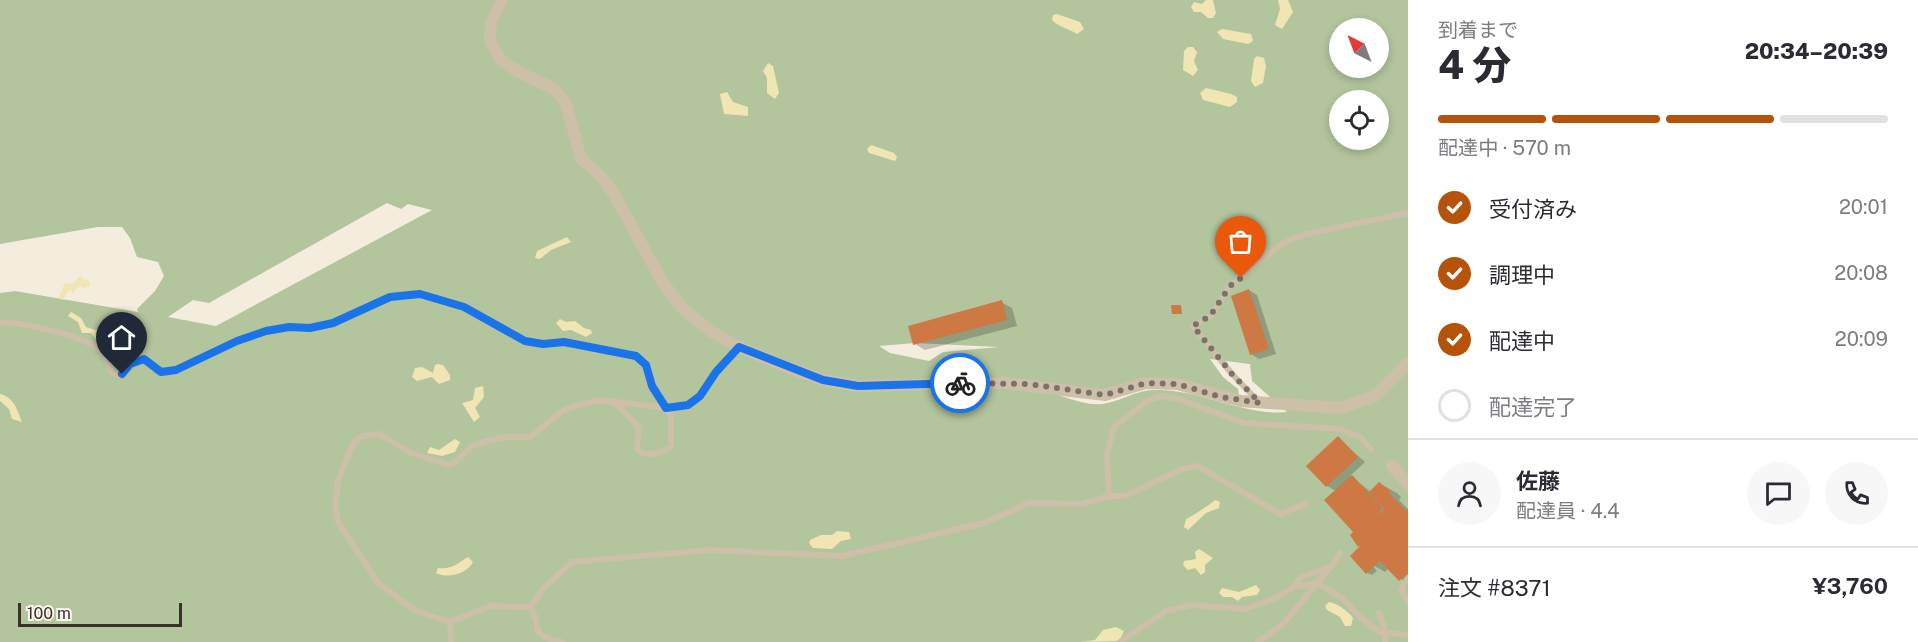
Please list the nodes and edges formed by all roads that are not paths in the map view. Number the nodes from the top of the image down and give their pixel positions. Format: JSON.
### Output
{"nodes":[{"id":1,"x":502,"y":0,"type":"edge"},
{"id":2,"x":1408,"y":213,"type":"edge"},
{"id":3,"x":0,"y":323,"type":"edge"},
{"id":4,"x":739,"y":347,"type":"junction"},
{"id":5,"x":1408,"y":363,"type":"edge"},
{"id":6,"x":1169,"y":390,"type":"junction"},
{"id":7,"x":610,"y":401,"type":"junction"},
{"id":8,"x":1260,"y":403,"type":"junction"},
{"id":9,"x":666,"y":408,"type":"junction"},
{"id":10,"x":1371,"y":449,"type":"dead end"},
{"id":11,"x":1392,"y":466,"type":"dead end"},
{"id":12,"x":1408,"y":484,"type":"edge"},
{"id":13,"x":1109,"y":496,"type":"junction"},
{"id":14,"x":1305,"y":504,"type":"dead end"},
{"id":15,"x":1340,"y":553,"type":"dead end"},
{"id":16,"x":1331,"y":567,"type":"junction"},
{"id":17,"x":1408,"y":578,"type":"edge"},
{"id":18,"x":1317,"y":583,"type":"junction"},
{"id":19,"x":1292,"y":588,"type":"junction"},
{"id":20,"x":1408,"y":602,"type":"edge"},
{"id":21,"x":530,"y":607,"type":"junction"},
{"id":22,"x":1379,"y":613,"type":"dead end"},
{"id":23,"x":450,"y":622,"type":"junction"},
{"id":24,"x":1383,"y":632,"type":"junction"},
{"id":25,"x":1408,"y":635,"type":"edge"},
{"id":26,"x":451,"y":642,"type":"edge"},
{"id":27,"x":562,"y":642,"type":"edge"},
{"id":28,"x":1120,"y":642,"type":"edge"},
{"id":29,"x":1258,"y":642,"type":"edge"},
{"id":30,"x":1385,"y":642,"type":"edge"}],
"edges":[{"from":1,"to":4,"type":"street"},
{"from":2,"to":8,"type":"lane"},
{"from":3,"to":9,"type":"lane"},
{"from":4,"to":6,"type":"street"},
{"from":4,"to":9,"type":"lane"},
{"from":5,"to":8,"type":"street"},
{"from":6,"to":8,"type":"street"},
{"from":6,"to":10,"type":"lane"},
{"from":6,"to":13,"type":"lane"},
{"from":7,"to":9,"type":"lane"},
{"from":7,"to":9,"type":"lane"},
{"from":7,"to":23,"type":"lane"},
{"from":11,"to":12,"type":"street"},
{"from":13,"to":14,"type":"lane"},
{"from":13,"to":21,"type":"lane"},
{"from":15,"to":16,"type":"lane"},
{"from":16,"to":18,"type":"lane"},
{"from":16,"to":19,"type":"lane"},
{"from":17,"to":20,"type":"lane"},
{"from":18,"to":19,"type":"lane"},
{"from":18,"to":24,"type":"lane"},
{"from":18,"to":29,"type":"lane"},
{"from":19,"to":28,"type":"lane"},
{"from":21,"to":23,"type":"lane"},
{"from":21,"to":27,"type":"lane"},
{"from":22,"to":24,"type":"lane"},
{"from":23,"to":26,"type":"lane"},
{"from":24,"to":25,"type":"lane"},
{"from":24,"to":30,"type":"lane"}]}
